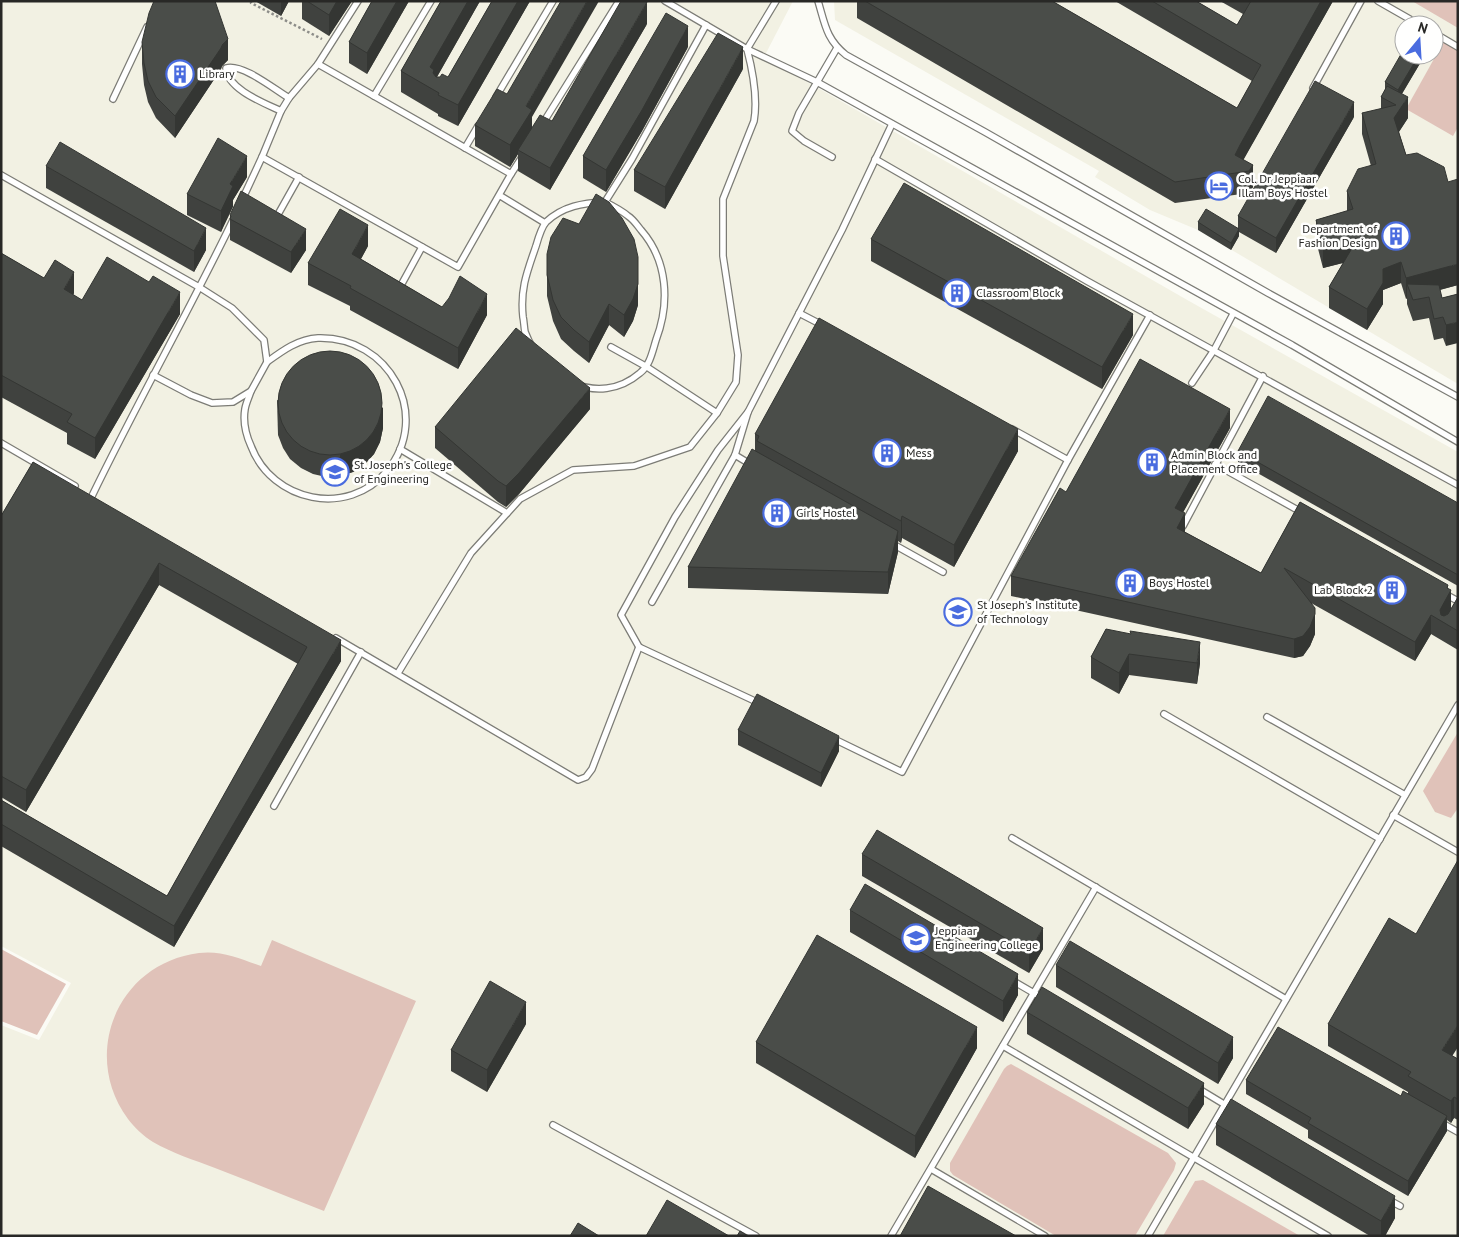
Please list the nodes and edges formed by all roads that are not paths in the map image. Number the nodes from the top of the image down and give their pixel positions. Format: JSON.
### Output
{"nodes":[{"id":1,"x":358,"y":1,"type":"edge"},
{"id":2,"x":431,"y":1,"type":"edge"},
{"id":3,"x":553,"y":1,"type":"edge"},
{"id":4,"x":618,"y":1,"type":"edge"},
{"id":5,"x":665,"y":1,"type":"edge"},
{"id":6,"x":776,"y":1,"type":"edge"},
{"id":7,"x":818,"y":1,"type":"edge"},
{"id":8,"x":1361,"y":1,"type":"edge"},
{"id":9,"x":1378,"y":1,"type":"edge"},
{"id":10,"x":1402,"y":15,"type":"edge"},
{"id":11,"x":152,"y":17,"type":"edge"},
{"id":12,"x":706,"y":25,"type":"junction"},
{"id":13,"x":1444,"y":39,"type":"edge"},
{"id":14,"x":1458,"y":47,"type":"edge"},
{"id":15,"x":837,"y":48,"type":"junction"},
{"id":16,"x":747,"y":49,"type":"junction"},
{"id":17,"x":318,"y":64,"type":"junction"},
{"id":18,"x":817,"y":82,"type":"junction"},
{"id":19,"x":374,"y":96,"type":"junction"},
{"id":20,"x":1308,"y":97,"type":"edge"},
{"id":21,"x":288,"y":98,"type":"junction"},
{"id":22,"x":114,"y":99,"type":"dead end"},
{"id":23,"x":495,"y":99,"type":"edge"},
{"id":24,"x":281,"y":111,"type":"junction"},
{"id":25,"x":480,"y":123,"type":"edge"},
{"id":26,"x":892,"y":124,"type":"junction"},
{"id":27,"x":537,"y":133,"type":"edge"},
{"id":28,"x":466,"y":148,"type":"junction"},
{"id":29,"x":526,"y":149,"type":"edge"},
{"id":30,"x":262,"y":157,"type":"junction"},
{"id":31,"x":832,"y":157,"type":"dead end"},
{"id":32,"x":875,"y":159,"type":"junction"},
{"id":33,"x":511,"y":174,"type":"junction"},
{"id":34,"x":1,"y":175,"type":"edge"},
{"id":35,"x":299,"y":177,"type":"junction"},
{"id":36,"x":499,"y":195,"type":"junction"},
{"id":37,"x":606,"y":202,"type":"junction"},
{"id":38,"x":273,"y":222,"type":"edge"},
{"id":39,"x":545,"y":223,"type":"junction"},
{"id":40,"x":422,"y":247,"type":"junction"},
{"id":41,"x":199,"y":287,"type":"junction"},
{"id":42,"x":391,"y":288,"type":"edge"},
{"id":43,"x":398,"y":292,"type":"junction"},
{"id":44,"x":406,"y":296,"type":"edge"},
{"id":45,"x":799,"y":313,"type":"junction"},
{"id":46,"x":1233,"y":314,"type":"junction"},
{"id":47,"x":1150,"y":315,"type":"junction"},
{"id":48,"x":834,"y":332,"type":"edge"},
{"id":49,"x":611,"y":347,"type":"dead end"},
{"id":50,"x":1214,"y":350,"type":"junction"},
{"id":51,"x":267,"y":362,"type":"junction"},
{"id":52,"x":647,"y":367,"type":"junction"},
{"id":53,"x":153,"y":375,"type":"junction"},
{"id":54,"x":1263,"y":376,"type":"junction"},
{"id":55,"x":1192,"y":383,"type":"dead end"},
{"id":56,"x":252,"y":391,"type":"junction"},
{"id":57,"x":1458,"y":397,"type":"edge"},
{"id":58,"x":748,"y":412,"type":"junction"},
{"id":59,"x":717,"y":413,"type":"junction"},
{"id":60,"x":1007,"y":426,"type":"edge"},
{"id":61,"x":1458,"y":442,"type":"edge"},
{"id":62,"x":1,"y":443,"type":"edge"},
{"id":63,"x":400,"y":449,"type":"junction"},
{"id":64,"x":735,"y":455,"type":"junction"},
{"id":65,"x":1068,"y":460,"type":"junction"},
{"id":66,"x":1215,"y":464,"type":"junction"},
{"id":67,"x":752,"y":465,"type":"edge"},
{"id":68,"x":1458,"y":485,"type":"edge"},
{"id":69,"x":92,"y":496,"type":"junction"},
{"id":70,"x":100,"y":501,"type":"edge"},
{"id":71,"x":507,"y":513,"type":"junction"},
{"id":72,"x":1310,"y":518,"type":"edge"},
{"id":73,"x":1183,"y":526,"type":"edge"},
{"id":74,"x":882,"y":538,"type":"edge"},
{"id":75,"x":943,"y":572,"type":"dead end"},
{"id":76,"x":1440,"y":592,"type":"edge"},
{"id":77,"x":1458,"y":601,"type":"edge"},
{"id":78,"x":652,"y":602,"type":"dead end"},
{"id":79,"x":327,"y":632,"type":"edge"},
{"id":80,"x":639,"y":647,"type":"junction"},
{"id":81,"x":360,"y":652,"type":"junction"},
{"id":82,"x":398,"y":673,"type":"junction"},
{"id":83,"x":1458,"y":704,"type":"edge"},
{"id":84,"x":764,"y":705,"type":"edge"},
{"id":85,"x":1164,"y":714,"type":"dead end"},
{"id":86,"x":1267,"y":717,"type":"dead end"},
{"id":87,"x":824,"y":734,"type":"edge"},
{"id":88,"x":1405,"y":795,"type":"junction"},
{"id":89,"x":274,"y":806,"type":"dead end"},
{"id":90,"x":1393,"y":815,"type":"junction"},
{"id":91,"x":1012,"y":838,"type":"dead end"},
{"id":92,"x":1380,"y":839,"type":"junction"},
{"id":93,"x":1458,"y":852,"type":"edge"},
{"id":94,"x":1096,"y":887,"type":"junction"},
{"id":95,"x":1009,"y":978,"type":"edge"},
{"id":96,"x":1034,"y":993,"type":"junction"},
{"id":97,"x":1286,"y":999,"type":"junction"},
{"id":98,"x":1050,"y":1003,"type":"edge"},
{"id":99,"x":1272,"y":1024,"type":"junction"},
{"id":100,"x":1280,"y":1029,"type":"edge"},
{"id":101,"x":1003,"y":1046,"type":"junction"},
{"id":102,"x":1191,"y":1085,"type":"edge"},
{"id":103,"x":1224,"y":1104,"type":"junction"},
{"id":104,"x":1241,"y":1114,"type":"edge"},
{"id":105,"x":1432,"y":1117,"type":"edge"},
{"id":106,"x":553,"y":1124,"type":"dead end"},
{"id":107,"x":1458,"y":1132,"type":"edge"},
{"id":108,"x":1193,"y":1157,"type":"junction"},
{"id":109,"x":930,"y":1169,"type":"junction"},
{"id":110,"x":1383,"y":1197,"type":"edge"},
{"id":111,"x":1400,"y":1206,"type":"dead end"},
{"id":112,"x":756,"y":1236,"type":"edge"},
{"id":113,"x":891,"y":1236,"type":"edge"},
{"id":114,"x":1046,"y":1236,"type":"edge"},
{"id":115,"x":1148,"y":1236,"type":"edge"},
{"id":116,"x":1328,"y":1236,"type":"edge"}],
"edges":[{"from":1,"to":17,"type":"lane"},
{"from":2,"to":19,"type":"lane"},
{"from":3,"to":23,"type":"lane"},
{"from":4,"to":27,"type":"lane"},
{"from":5,"to":12,"type":"lane"},
{"from":6,"to":16,"type":"lane"},
{"from":7,"to":15,"type":"lane"},
{"from":8,"to":20,"type":"lane"},
{"from":9,"to":10,"type":"lane"},
{"from":11,"to":22,"type":"lane"},
{"from":12,"to":16,"type":"lane"},
{"from":12,"to":37,"type":"lane"},
{"from":13,"to":14,"type":"lane"},
{"from":15,"to":18,"type":"lane"},
{"from":15,"to":57,"type":"lane"},
{"from":16,"to":18,"type":"lane"},
{"from":16,"to":59,"type":"lane"},
{"from":17,"to":19,"type":"lane"},
{"from":17,"to":21,"type":"lane"},
{"from":18,"to":26,"type":"lane"},
{"from":18,"to":31,"type":"lane"},
{"from":19,"to":28,"type":"lane"},
{"from":21,"to":24,"type":"lane"},
{"from":21,"to":24,"type":"lane"},
{"from":24,"to":30,"type":"lane"},
{"from":25,"to":28,"type":"lane"},
{"from":26,"to":32,"type":"lane"},
{"from":26,"to":46,"type":"lane"},
{"from":28,"to":33,"type":"lane"},
{"from":29,"to":33,"type":"lane"},
{"from":30,"to":35,"type":"lane"},
{"from":30,"to":41,"type":"lane"},
{"from":32,"to":45,"type":"lane"},
{"from":32,"to":47,"type":"lane"},
{"from":33,"to":36,"type":"lane"},
{"from":34,"to":41,"type":"lane"},
{"from":35,"to":38,"type":"lane"},
{"from":35,"to":40,"type":"lane"},
{"from":36,"to":39,"type":"lane"},
{"from":36,"to":40,"type":"lane"},
{"from":37,"to":39,"type":"lane"},
{"from":37,"to":52,"type":"lane"},
{"from":39,"to":52,"type":"lane"},
{"from":40,"to":43,"type":"lane"},
{"from":41,"to":51,"type":"lane"},
{"from":41,"to":53,"type":"lane"},
{"from":42,"to":43,"type":"lane"},
{"from":43,"to":44,"type":"lane"},
{"from":45,"to":48,"type":"lane"},
{"from":45,"to":58,"type":"lane"},
{"from":46,"to":50,"type":"lane"},
{"from":46,"to":61,"type":"lane"},
{"from":47,"to":50,"type":"lane"},
{"from":47,"to":65,"type":"lane"},
{"from":49,"to":52,"type":"lane"},
{"from":50,"to":54,"type":"lane"},
{"from":50,"to":55,"type":"lane"},
{"from":51,"to":56,"type":"lane"},
{"from":51,"to":63,"type":"lane"},
{"from":52,"to":59,"type":"lane"},
{"from":53,"to":56,"type":"lane"},
{"from":53,"to":69,"type":"lane"},
{"from":54,"to":66,"type":"lane"},
{"from":54,"to":68,"type":"lane"},
{"from":56,"to":63,"type":"lane"},
{"from":58,"to":64,"type":"lane"},
{"from":58,"to":80,"type":"lane"},
{"from":59,"to":71,"type":"lane"},
{"from":60,"to":65,"type":"lane"},
{"from":62,"to":69,"type":"lane"},
{"from":63,"to":71,"type":"lane"},
{"from":64,"to":67,"type":"lane"},
{"from":64,"to":78,"type":"lane"},
{"from":65,"to":87,"type":"lane"},
{"from":66,"to":72,"type":"lane"},
{"from":66,"to":73,"type":"lane"},
{"from":69,"to":70,"type":"lane"},
{"from":71,"to":82,"type":"lane"},
{"from":74,"to":75,"type":"lane"},
{"from":76,"to":77,"type":"lane"},
{"from":79,"to":81,"type":"lane"},
{"from":80,"to":82,"type":"lane"},
{"from":80,"to":84,"type":"lane"},
{"from":81,"to":82,"type":"lane"},
{"from":81,"to":89,"type":"lane"},
{"from":83,"to":88,"type":"lane"},
{"from":85,"to":92,"type":"lane"},
{"from":86,"to":88,"type":"lane"},
{"from":88,"to":90,"type":"lane"},
{"from":90,"to":92,"type":"lane"},
{"from":90,"to":93,"type":"lane"},
{"from":91,"to":94,"type":"lane"},
{"from":92,"to":97,"type":"lane"},
{"from":94,"to":96,"type":"lane"},
{"from":94,"to":97,"type":"lane"},
{"from":95,"to":96,"type":"lane"},
{"from":96,"to":98,"type":"lane"},
{"from":96,"to":101,"type":"lane"},
{"from":97,"to":99,"type":"lane"},
{"from":99,"to":100,"type":"lane"},
{"from":99,"to":103,"type":"lane"},
{"from":101,"to":108,"type":"lane"},
{"from":101,"to":109,"type":"lane"},
{"from":102,"to":103,"type":"lane"},
{"from":103,"to":104,"type":"lane"},
{"from":103,"to":108,"type":"lane"},
{"from":105,"to":107,"type":"lane"},
{"from":106,"to":112,"type":"lane"},
{"from":108,"to":115,"type":"lane"},
{"from":108,"to":116,"type":"lane"},
{"from":109,"to":113,"type":"lane"},
{"from":109,"to":114,"type":"lane"},
{"from":110,"to":111,"type":"lane"}]}
